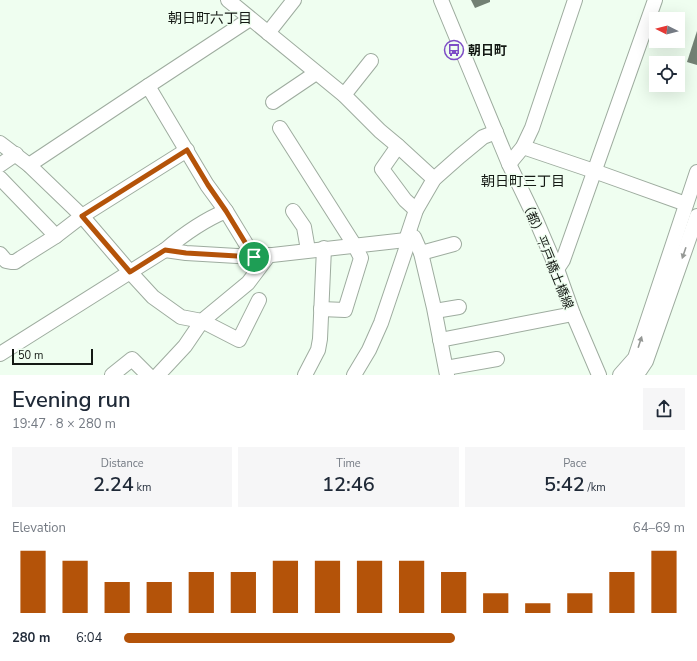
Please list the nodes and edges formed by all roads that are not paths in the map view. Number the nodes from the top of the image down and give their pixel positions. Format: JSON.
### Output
{"nodes":[{"id":1,"x":228,"y":0,"type":"edge"},
{"id":2,"x":294,"y":0,"type":"edge"},
{"id":3,"x":441,"y":0,"type":"edge"},
{"id":4,"x":575,"y":0,"type":"edge"},
{"id":5,"x":655,"y":0,"type":"edge"},
{"id":6,"x":250,"y":19,"type":"junction"},
{"id":7,"x":268,"y":32,"type":"junction"},
{"id":8,"x":371,"y":61,"type":"dead end"},
{"id":9,"x":316,"y":73,"type":"junction"},
{"id":10,"x":148,"y":86,"type":"junction"},
{"id":11,"x":344,"y":96,"type":"junction"},
{"id":12,"x":273,"y":102,"type":"dead end"},
{"id":13,"x":280,"y":128,"type":"dead end"},
{"id":14,"x":496,"y":132,"type":"junction"},
{"id":15,"x":0,"y":143,"type":"edge"},
{"id":16,"x":398,"y":146,"type":"junction"},
{"id":17,"x":523,"y":146,"type":"junction"},
{"id":18,"x":187,"y":150,"type":"junction"},
{"id":19,"x":16,"y":154,"type":"junction"},
{"id":20,"x":509,"y":164,"type":"junction"},
{"id":21,"x":0,"y":165,"type":"edge"},
{"id":22,"x":29,"y":165,"type":"junction"},
{"id":23,"x":594,"y":171,"type":"junction"},
{"id":24,"x":697,"y":172,"type":"edge"},
{"id":25,"x":0,"y":178,"type":"edge"},
{"id":26,"x":434,"y":179,"type":"junction"},
{"id":27,"x":686,"y":204,"type":"junction"},
{"id":28,"x":416,"y":210,"type":"junction"},
{"id":29,"x":226,"y":211,"type":"junction"},
{"id":30,"x":293,"y":211,"type":"dead end"},
{"id":31,"x":82,"y":216,"type":"junction"},
{"id":32,"x":697,"y":216,"type":"edge"},
{"id":33,"x":56,"y":236,"type":"junction"},
{"id":34,"x":406,"y":240,"type":"junction"},
{"id":35,"x":454,"y":244,"type":"dead end"},
{"id":36,"x":355,"y":246,"type":"junction"},
{"id":37,"x":324,"y":248,"type":"junction"},
{"id":38,"x":165,"y":250,"type":"junction"},
{"id":39,"x":308,"y":250,"type":"junction"},
{"id":40,"x":421,"y":253,"type":"junction"},
{"id":41,"x":0,"y":254,"type":"edge"},
{"id":42,"x":269,"y":255,"type":"junction"},
{"id":43,"x":254,"y":257,"type":"junction"},
{"id":44,"x":557,"y":269,"type":"junction"},
{"id":45,"x":130,"y":272,"type":"junction"},
{"id":46,"x":259,"y":300,"type":"dead end"},
{"id":47,"x":321,"y":308,"type":"junction"},
{"id":48,"x":459,"y":308,"type":"dead end"},
{"id":49,"x":435,"y":311,"type":"junction"},
{"id":50,"x":572,"y":314,"type":"junction"},
{"id":51,"x":202,"y":321,"type":"junction"},
{"id":52,"x":440,"y":340,"type":"junction"},
{"id":53,"x":0,"y":354,"type":"edge"},
{"id":54,"x":497,"y":359,"type":"dead end"},
{"id":55,"x":447,"y":372,"type":"edge"},
{"id":56,"x":112,"y":375,"type":"edge"},
{"id":57,"x":148,"y":375,"type":"edge"},
{"id":58,"x":158,"y":375,"type":"edge"},
{"id":59,"x":305,"y":375,"type":"edge"},
{"id":60,"x":354,"y":375,"type":"edge"},
{"id":61,"x":600,"y":375,"type":"edge"},
{"id":62,"x":620,"y":375,"type":"edge"},
{"id":63,"x":634,"y":375,"type":"edge"}],
"edges":[{"from":1,"to":6,"type":"street"},
{"from":2,"to":7,"type":"street"},
{"from":3,"to":14,"type":"street","name":"（都）平戸橋土橋線"},
{"from":4,"to":17,"type":"street"},
{"from":5,"to":23,"type":"street"},
{"from":6,"to":7,"type":"street"},
{"from":6,"to":10,"type":"street"},
{"from":7,"to":9,"type":"street"},
{"from":8,"to":11,"type":"street"},
{"from":9,"to":11,"type":"street"},
{"from":9,"to":12,"type":"street"},
{"from":10,"to":18,"type":"street"},
{"from":10,"to":22,"type":"street"},
{"from":11,"to":16,"type":"street"},
{"from":13,"to":36,"type":"street"},
{"from":14,"to":20,"type":"street","name":"（都）平戸橋土橋線"},
{"from":14,"to":26,"type":"street"},
{"from":15,"to":19,"type":"street"},
{"from":16,"to":26,"type":"street"},
{"from":16,"to":28,"type":"street"},
{"from":17,"to":20,"type":"street"},
{"from":17,"to":23,"type":"street"},
{"from":18,"to":29,"type":"street"},
{"from":18,"to":31,"type":"street"},
{"from":19,"to":21,"type":"street"},
{"from":19,"to":22,"type":"street"},
{"from":20,"to":44,"type":"street","name":"（都）平戸橋土橋線"},
{"from":22,"to":31,"type":"street"},
{"from":23,"to":27,"type":"street"},
{"from":23,"to":44,"type":"street"},
{"from":24,"to":27,"type":"street"},
{"from":25,"to":33,"type":"street"},
{"from":26,"to":28,"type":"street"},
{"from":62,"to":27,"type":"street","one_way":true},
{"from":28,"to":34,"type":"street"},
{"from":29,"to":38,"type":"street"},
{"from":29,"to":43,"type":"street"},
{"from":30,"to":39,"type":"street"},
{"from":31,"to":33,"type":"street"},
{"from":31,"to":45,"type":"street"},
{"from":32,"to":63,"type":"street","one_way":true},
{"from":33,"to":41,"type":"street"},
{"from":34,"to":36,"type":"street"},
{"from":34,"to":40,"type":"street"},
{"from":34,"to":60,"type":"street"},
{"from":35,"to":40,"type":"street"},
{"from":36,"to":37,"type":"street"},
{"from":36,"to":47,"type":"street"},
{"from":37,"to":39,"type":"street"},
{"from":37,"to":47,"type":"street"},
{"from":38,"to":43,"type":"street"},
{"from":38,"to":45,"type":"street"},
{"from":39,"to":42,"type":"street"},
{"from":40,"to":49,"type":"street"},
{"from":42,"to":43,"type":"street"},
{"from":42,"to":51,"type":"street"},
{"from":44,"to":50,"type":"street","name":"（都）平戸橋土橋線"},
{"from":45,"to":51,"type":"street"},
{"from":45,"to":53,"type":"street"},
{"from":46,"to":51,"type":"street"},
{"from":47,"to":59,"type":"street"},
{"from":48,"to":49,"type":"street"},
{"from":49,"to":52,"type":"street"},
{"from":50,"to":52,"type":"street"},
{"from":50,"to":61,"type":"street","name":"（都）平戸橋土橋線"},
{"from":51,"to":58,"type":"street"},
{"from":52,"to":55,"type":"street"},
{"from":54,"to":55,"type":"street"},
{"from":56,"to":57,"type":"street"}]}
